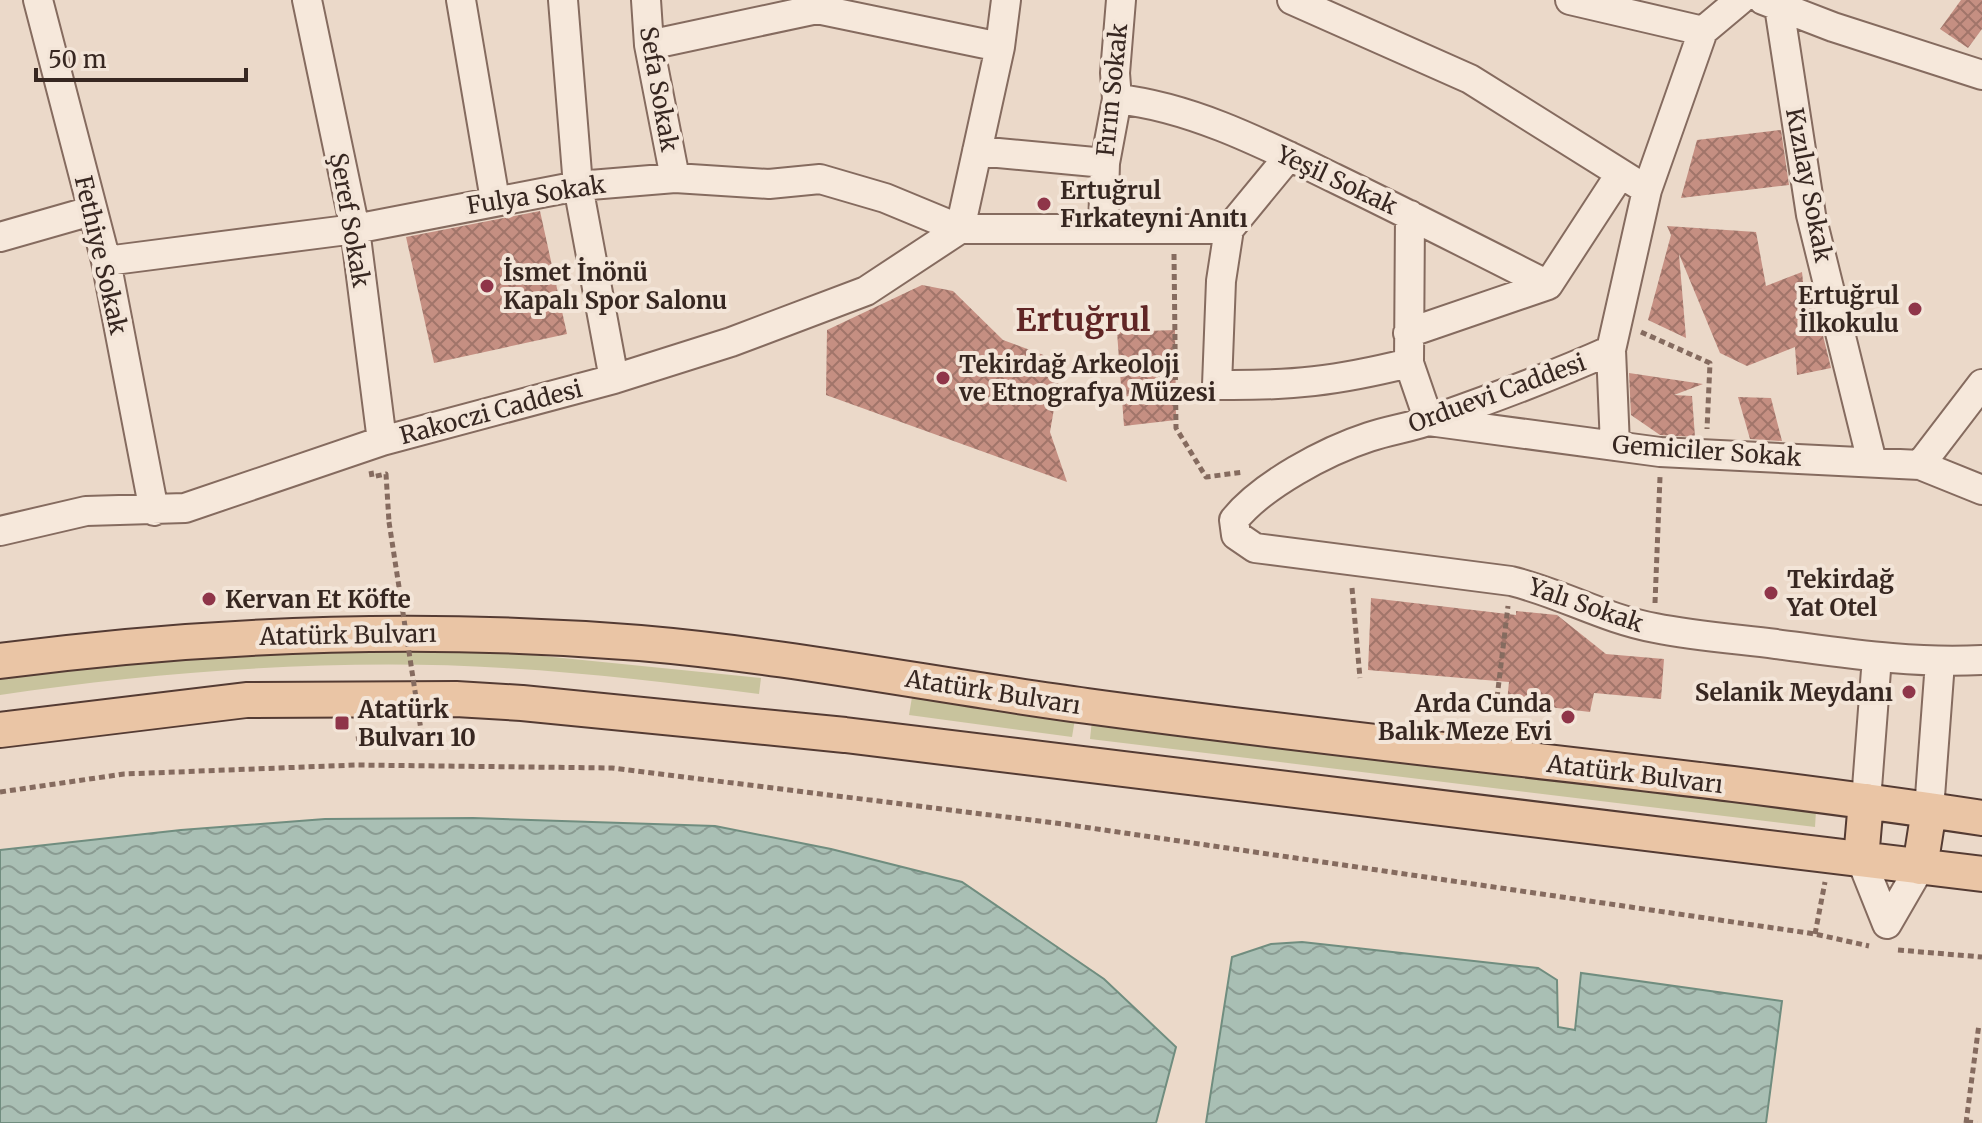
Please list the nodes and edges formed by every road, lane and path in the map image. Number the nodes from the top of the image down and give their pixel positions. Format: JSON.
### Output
{"nodes":[{"id":1,"x":38,"y":0,"type":"edge"},
{"id":2,"x":307,"y":0,"type":"edge"},
{"id":3,"x":461,"y":0,"type":"edge"},
{"id":4,"x":563,"y":0,"type":"edge"},
{"id":5,"x":646,"y":0,"type":"edge"},
{"id":6,"x":1006,"y":0,"type":"edge"},
{"id":7,"x":1021,"y":0,"type":"edge"},
{"id":8,"x":1121,"y":0,"type":"edge"},
{"id":9,"x":1292,"y":0,"type":"edge"},
{"id":10,"x":1570,"y":0,"type":"edge"},
{"id":11,"x":1740,"y":0,"type":"edge"},
{"id":12,"x":1773,"y":2,"type":"edge"},
{"id":13,"x":816,"y":5,"type":"edge"},
{"id":14,"x":1703,"y":31,"type":"junction"},
{"id":15,"x":649,"y":45,"type":"junction"},
{"id":16,"x":1000,"y":47,"type":"junction"},
{"id":17,"x":1982,"y":75,"type":"edge"},
{"id":18,"x":1117,"y":99,"type":"junction"},
{"id":19,"x":977,"y":151,"type":"junction"},
{"id":20,"x":1289,"y":156,"type":"junction"},
{"id":21,"x":1105,"y":163,"type":"junction"},
{"id":22,"x":1619,"y":176,"type":"junction"},
{"id":23,"x":675,"y":178,"type":"junction"},
{"id":24,"x":578,"y":186,"type":"junction"},
{"id":25,"x":1647,"y":190,"type":"junction"},
{"id":26,"x":495,"y":200,"type":"junction"},
{"id":27,"x":91,"y":211,"type":"junction"},
{"id":28,"x":1410,"y":215,"type":"junction"},
{"id":29,"x":355,"y":229,"type":"junction"},
{"id":30,"x":960,"y":229,"type":"junction"},
{"id":31,"x":1103,"y":229,"type":"junction"},
{"id":32,"x":1174,"y":229,"type":"junction"},
{"id":33,"x":1229,"y":229,"type":"junction"},
{"id":34,"x":0,"y":237,"type":"edge"},
{"id":35,"x":106,"y":261,"type":"junction"},
{"id":36,"x":1548,"y":285,"type":"junction"},
{"id":37,"x":1618,"y":321,"type":"junction"},
{"id":38,"x":1408,"y":333,"type":"junction"},
{"id":39,"x":1611,"y":350,"type":"junction"},
{"id":40,"x":1409,"y":363,"type":"junction"},
{"id":41,"x":614,"y":379,"type":"junction"},
{"id":42,"x":1982,"y":384,"type":"edge"},
{"id":43,"x":1429,"y":421,"type":"junction"},
{"id":44,"x":382,"y":441,"type":"junction"},
{"id":45,"x":1615,"y":446,"type":"junction"},
{"id":46,"x":1660,"y":452,"type":"junction"},
{"id":47,"x":1706,"y":453,"type":"junction"},
{"id":48,"x":1872,"y":462,"type":"junction"},
{"id":49,"x":1920,"y":465,"type":"junction"},
{"id":50,"x":1246,"y":472,"type":"dead end"},
{"id":51,"x":1982,"y":490,"type":"edge"},
{"id":52,"x":154,"y":511,"type":"junction"},
{"id":53,"x":0,"y":531,"type":"edge"},
{"id":54,"x":1236,"y":535,"type":"joint"},
{"id":55,"x":1349,"y":559,"type":"junction"},
{"id":56,"x":1511,"y":581,"type":"junction"},
{"id":57,"x":1655,"y":628,"type":"junction"},
{"id":58,"x":1877,"y":657,"type":"junction"},
{"id":59,"x":1982,"y":660,"type":"edge"},
{"id":60,"x":0,"y":661,"type":"edge"},
{"id":61,"x":1940,"y":662,"type":"junction"},
{"id":62,"x":1360,"y":678,"type":"dead end"},
{"id":63,"x":1497,"y":698,"type":"dead end"},
{"id":64,"x":0,"y":730,"type":"edge"},
{"id":65,"x":356,"y":739,"type":"dead end"},
{"id":66,"x":0,"y":792,"type":"edge"},
{"id":67,"x":1866,"y":801,"type":"junction"},
{"id":68,"x":1929,"y":810,"type":"junction"},
{"id":69,"x":1982,"y":818,"type":"edge"},
{"id":70,"x":1861,"y":859,"type":"junction"},
{"id":71,"x":1920,"y":867,"type":"junction"},
{"id":72,"x":1982,"y":874,"type":"edge"},
{"id":73,"x":1826,"y":877,"type":"dead end"},
{"id":74,"x":1815,"y":934,"type":"junction"},
{"id":75,"x":1982,"y":957,"type":"edge"},
{"id":76,"x":1979,"y":1024,"type":"dead end"},
{"id":77,"x":1966,"y":1122,"type":"edge"},
{"id":78,"x":1977,"y":1123,"type":"edge"}],
"edges":[{"from":1,"to":27,"type":"street","name":"Fethiye Sokak"},
{"from":2,"to":29,"type":"street","name":"Şeref Sokak"},
{"from":3,"to":26,"type":"street"},
{"from":4,"to":24,"type":"street"},
{"from":5,"to":15,"type":"street","name":"Sefa Sokak"},
{"from":6,"to":16,"type":"street"},
{"from":7,"to":16,"type":"street"},
{"from":8,"to":18,"type":"street","name":"Fırın Sokak"},
{"from":9,"to":22,"type":"street"},
{"from":10,"to":14,"type":"street"},
{"from":11,"to":14,"type":"street"},
{"from":12,"to":17,"type":"street"},
{"from":12,"to":48,"type":"street","name":"Kızılay Sokak"},
{"from":13,"to":15,"type":"street"},
{"from":13,"to":16,"type":"street"},
{"from":14,"to":25,"type":"street","name":"Orduevi Caddesi"},
{"from":15,"to":23,"type":"street","name":"Sefa Sokak"},
{"from":16,"to":19,"type":"street"},
{"from":18,"to":20,"type":"street","name":"Yeşil Sokak"},
{"from":18,"to":21,"type":"street","name":"Fırın Sokak"},
{"from":19,"to":21,"type":"street"},
{"from":19,"to":30,"type":"street"},
{"from":20,"to":28,"type":"street","name":"Yeşil Sokak"},
{"from":20,"to":33,"type":"street"},
{"from":21,"to":31,"type":"street","name":"Fırın Sokak"},
{"from":22,"to":25,"type":"street"},
{"from":22,"to":36,"type":"street"},
{"from":23,"to":24,"type":"street","name":"Fulya Sokak"},
{"from":23,"to":30,"type":"street","name":"Fulya Sokak"},
{"from":24,"to":26,"type":"street","name":"Fulya Sokak"},
{"from":24,"to":41,"type":"street"},
{"from":25,"to":37,"type":"street","name":"Orduevi Caddesi"},
{"from":26,"to":29,"type":"street","name":"Fulya Sokak"},
{"from":27,"to":34,"type":"street"},
{"from":27,"to":35,"type":"street","name":"Fethiye Sokak"},
{"from":28,"to":36,"type":"street","name":"Yeşil Sokak"},
{"from":28,"to":38,"type":"street"},
{"from":29,"to":35,"type":"street","name":"Fulya Sokak"},
{"from":29,"to":44,"type":"street","name":"Şeref Sokak"},
{"from":30,"to":31,"type":"street"},
{"from":30,"to":41,"type":"street","name":"Rakoczi Caddesi"},
{"from":31,"to":32,"type":"street"},
{"from":32,"to":33,"type":"street"},
{"from":32,"to":50,"type":"path"},
{"from":33,"to":40,"type":"street"},
{"from":35,"to":52,"type":"street","name":"Fethiye Sokak"},
{"from":36,"to":38,"type":"street"},
{"from":37,"to":39,"type":"street","name":"Orduevi Caddesi"},
{"from":37,"to":47,"type":"path"},
{"from":38,"to":40,"type":"street"},
{"from":39,"to":43,"type":"street","name":"Orduevi Caddesi"},
{"from":39,"to":45,"type":"street"},
{"from":40,"to":43,"type":"street"},
{"from":41,"to":44,"type":"street","name":"Rakoczi Caddesi"},
{"from":42,"to":49,"type":"street"},
{"from":43,"to":45,"type":"street","name":"Gemiciler Sokak"},
{"from":43,"to":54,"type":"street","name":"Orduevi Caddesi"},
{"from":44,"to":52,"type":"street","name":"Rakoczi Caddesi"},
{"from":44,"to":65,"type":"path","bridge":true},
{"from":45,"to":46,"type":"street","name":"Gemiciler Sokak"},
{"from":46,"to":47,"type":"street","name":"Gemiciler Sokak"},
{"from":46,"to":57,"type":"path"},
{"from":47,"to":48,"type":"street","name":"Gemiciler Sokak"},
{"from":48,"to":49,"type":"street","name":"Gemiciler Sokak"},
{"from":49,"to":51,"type":"street","name":"Gemiciler Sokak"},
{"from":52,"to":53,"type":"street","name":"Rakoczi Caddesi"},
{"from":54,"to":55,"type":"street","name":"Yalı Sokak"},
{"from":55,"to":56,"type":"street","name":"Yalı Sokak"},
{"from":55,"to":62,"type":"path"},
{"from":56,"to":57,"type":"street","name":"Yalı Sokak"},
{"from":56,"to":63,"type":"path"},
{"from":57,"to":58,"type":"street","name":"Yalı Sokak"},
{"from":58,"to":61,"type":"street","name":"Yalı Sokak"},
{"from":58,"to":67,"type":"street"},
{"from":59,"to":61,"type":"street","name":"Yalı Sokak"},
{"from":60,"to":67,"type":"main road","name":"Atatürk Bulvarı"},
{"from":61,"to":68,"type":"street"},
{"from":64,"to":70,"type":"main road"},
{"from":66,"to":74,"type":"path"},
{"from":67,"to":68,"type":"main road","name":"Atatürk Bulvarı"},
{"from":67,"to":70,"type":"main road"},
{"from":68,"to":69,"type":"main road","name":"Atatürk Bulvarı"},
{"from":68,"to":71,"type":"main road"},
{"from":70,"to":71,"type":"main road"},
{"from":70,"to":71,"type":"street"},
{"from":71,"to":72,"type":"main road"},
{"from":73,"to":74,"type":"path"},
{"from":74,"to":75,"type":"path"},
{"from":76,"to":77,"type":"path"},
{"from":77,"to":78,"type":"path"}]}
